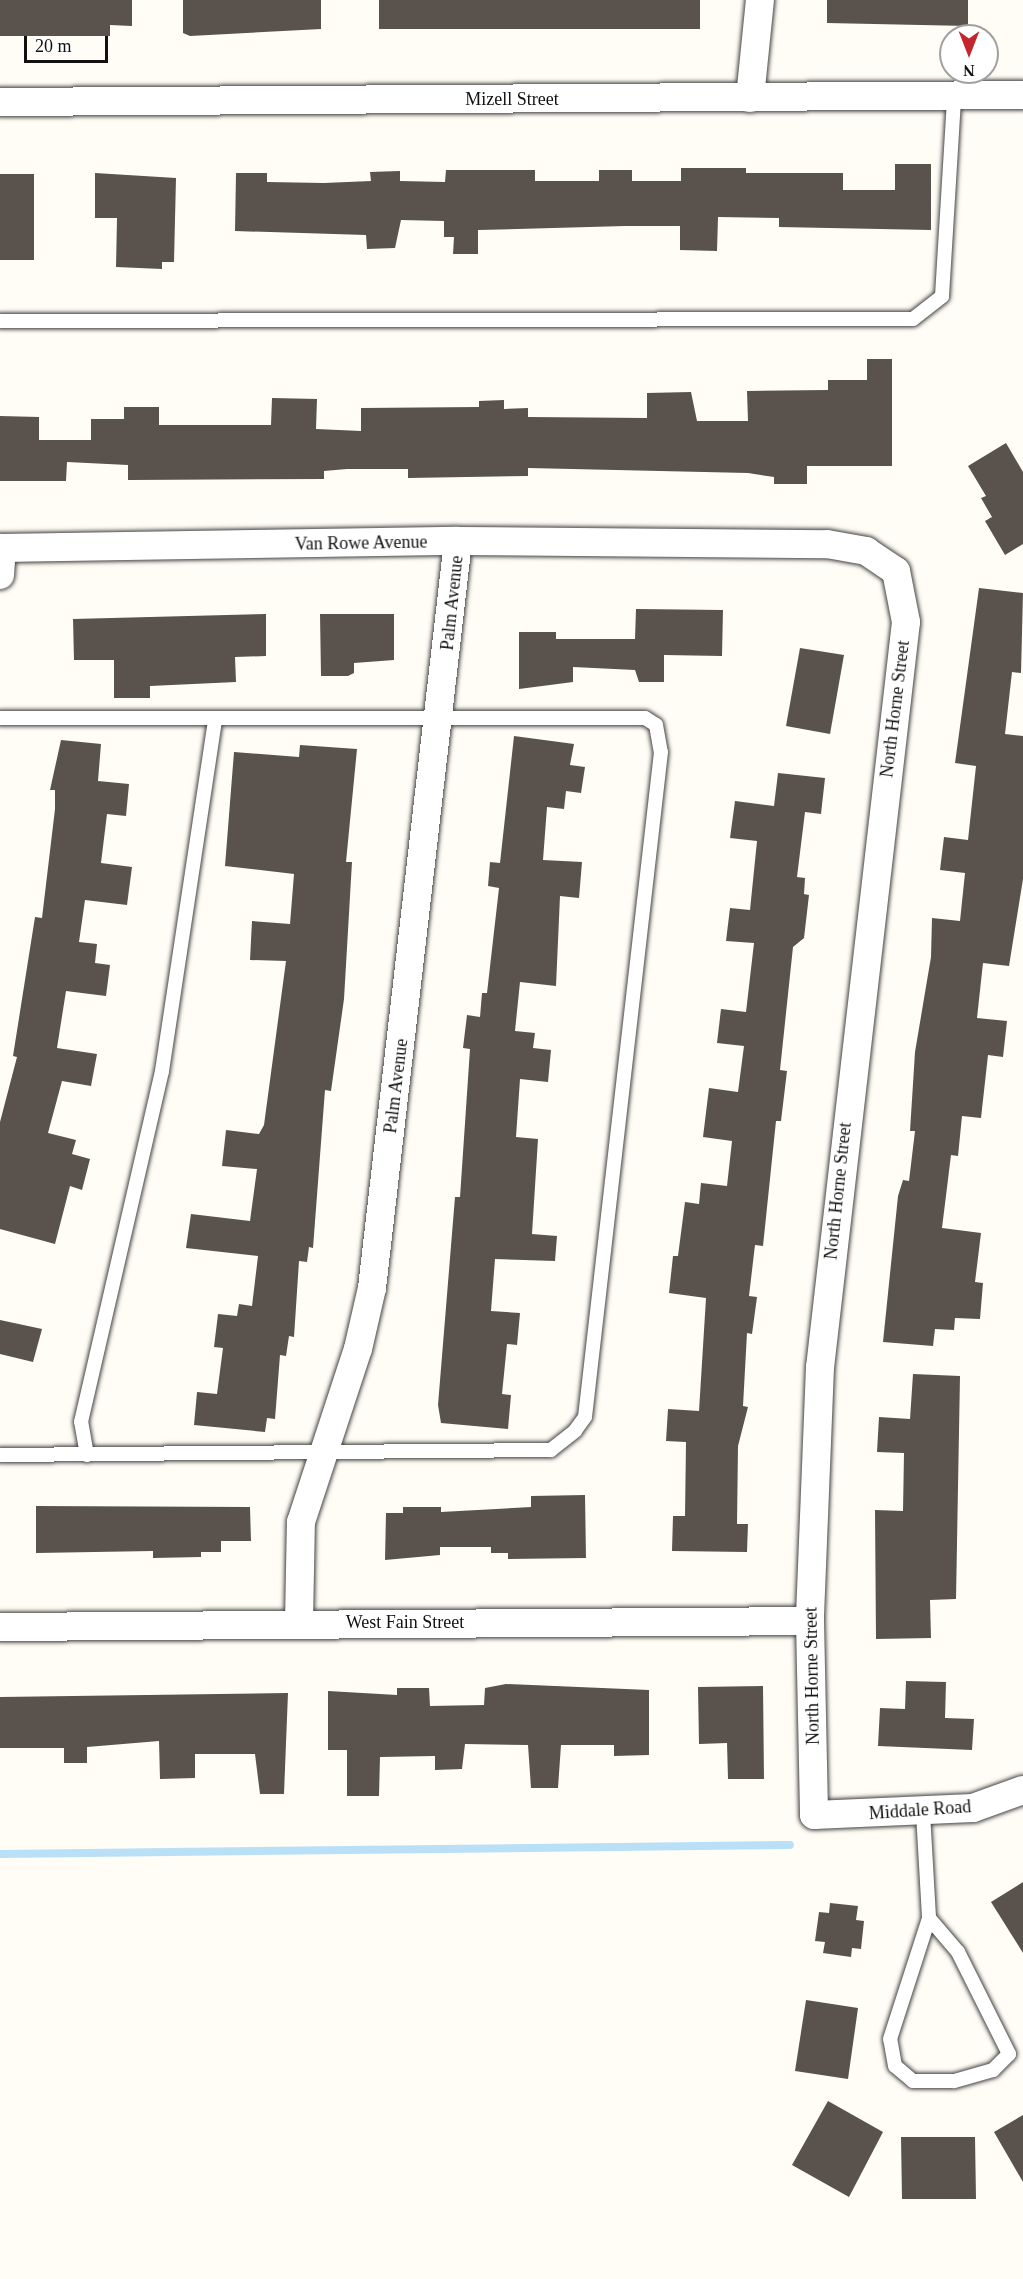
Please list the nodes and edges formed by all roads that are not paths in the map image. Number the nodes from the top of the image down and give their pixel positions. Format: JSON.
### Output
{"nodes":[{"id":1,"x":760,"y":0,"type":"edge"},
{"id":2,"x":1023,"y":95,"type":"edge"},
{"id":3,"x":954,"y":97,"type":"junction"},
{"id":4,"x":750,"y":98,"type":"junction"},
{"id":5,"x":0,"y":102,"type":"edge"},
{"id":6,"x":0,"y":321,"type":"edge"},
{"id":7,"x":458,"y":541,"type":"junction"},
{"id":8,"x":1,"y":557,"type":"edge"},
{"id":9,"x":896,"y":571,"type":"joint"},
{"id":10,"x":441,"y":716,"type":"junction"},
{"id":11,"x":0,"y":718,"type":"edge"},
{"id":12,"x":215,"y":720,"type":"junction"},
{"id":13,"x":323,"y":1454,"type":"junction"},
{"id":14,"x":0,"y":1455,"type":"edge"},
{"id":15,"x":87,"y":1455,"type":"junction"},
{"id":16,"x":810,"y":1621,"type":"junction"},
{"id":17,"x":299,"y":1622,"type":"junction"},
{"id":18,"x":0,"y":1627,"type":"edge"},
{"id":19,"x":1023,"y":1791,"type":"edge"},
{"id":20,"x":923,"y":1814,"type":"junction"},
{"id":21,"x":814,"y":1815,"type":"joint"},
{"id":22,"x":929,"y":1918,"type":"junction"}],
"edges":[{"from":1,"to":4,"type":"street"},
{"from":2,"to":3,"type":"street","name":"Mizell Street"},
{"from":3,"to":4,"type":"street","name":"Mizell Street"},
{"from":3,"to":6,"type":"lane"},
{"from":4,"to":5,"type":"street","name":"Mizell Street"},
{"from":7,"to":8,"type":"street","name":"Van Rowe Avenue"},
{"from":7,"to":9,"type":"street","name":"Van Rowe Avenue"},
{"from":7,"to":10,"type":"street","name":"Palm Avenue"},
{"from":9,"to":16,"type":"street","name":"North Horne Street"},
{"from":10,"to":12,"type":"lane"},
{"from":10,"to":13,"type":"street","name":"Palm Avenue"},
{"from":10,"to":13,"type":"lane"},
{"from":11,"to":12,"type":"lane"},
{"from":12,"to":15,"type":"lane"},
{"from":13,"to":15,"type":"lane"},
{"from":13,"to":17,"type":"street","name":"Palm Avenue"},
{"from":14,"to":15,"type":"lane"},
{"from":16,"to":17,"type":"street","name":"West Fain Street"},
{"from":16,"to":21,"type":"street","name":"North Horne Street"},
{"from":17,"to":18,"type":"street","name":"West Fain Street"},
{"from":19,"to":20,"type":"street","name":"Middale Road"},
{"from":20,"to":21,"type":"street","name":"Middale Road"},
{"from":20,"to":22,"type":"lane"},
{"from":22,"to":22,"type":"lane"}]}
